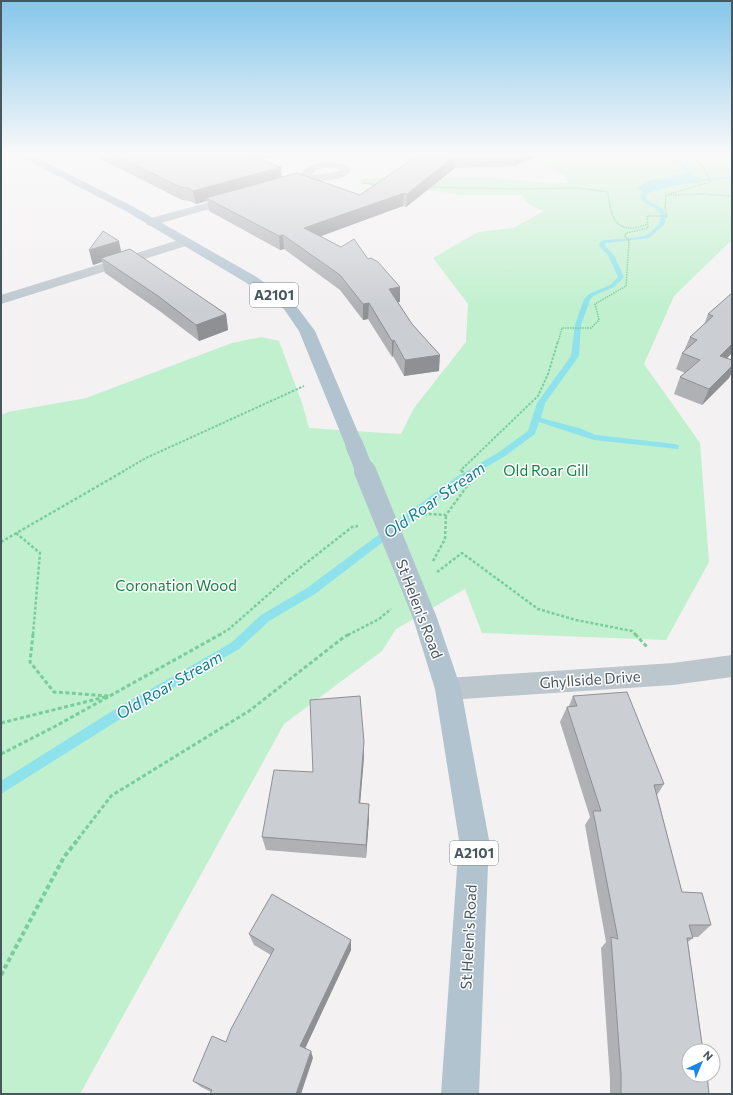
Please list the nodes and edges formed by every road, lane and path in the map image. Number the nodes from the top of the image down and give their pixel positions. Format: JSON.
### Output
{"nodes":[{"id":1,"x":124,"y":206,"type":"edge"},
{"id":2,"x":207,"y":206,"type":"edge"},
{"id":3,"x":611,"y":206,"type":"edge"},
{"id":4,"x":665,"y":206,"type":"edge"},
{"id":5,"x":151,"y":222,"type":"junction"},
{"id":6,"x":648,"y":224,"type":"junction"},
{"id":7,"x":185,"y":242,"type":"junction"},
{"id":8,"x":1,"y":300,"type":"edge"},
{"id":9,"x":326,"y":376,"type":"junction"},
{"id":10,"x":429,"y":514,"type":"dead end"},
{"id":11,"x":446,"y":515,"type":"junction"},
{"id":12,"x":352,"y":528,"type":"dead end"},
{"id":13,"x":16,"y":533,"type":"junction"},
{"id":14,"x":1,"y":542,"type":"edge"},
{"id":15,"x":432,"y":564,"type":"dead end"},
{"id":16,"x":433,"y":575,"type":"dead end"},
{"id":17,"x":397,"y":604,"type":"dead end"},
{"id":18,"x":732,"y":666,"type":"edge"},
{"id":19,"x":673,"y":674,"type":"junction"},
{"id":20,"x":448,"y":690,"type":"junction"},
{"id":21,"x":110,"y":696,"type":"junction"},
{"id":22,"x":1,"y":723,"type":"edge"},
{"id":23,"x":1,"y":754,"type":"edge"},
{"id":24,"x":1,"y":975,"type":"edge"},
{"id":25,"x":460,"y":1094,"type":"edge"}],
"edges":[{"from":1,"to":5,"type":"main road","name":"St Helen's Road","number":"A2101"},
{"from":2,"to":5,"type":"street"},
{"from":3,"to":6,"type":"path"},
{"from":4,"to":6,"type":"path"},
{"from":5,"to":7,"type":"main road","name":"St Helen's Road","number":"A2101"},
{"from":6,"to":11,"type":"path"},
{"from":7,"to":8,"type":"street"},
{"from":7,"to":9,"type":"main road","name":"St Helen's Road","number":"A2101"},
{"from":9,"to":13,"type":"path"},
{"from":9,"to":20,"type":"main road","name":"St Helen's Road","number":"A2101","bridge":true},
{"from":10,"to":11,"type":"path"},
{"from":11,"to":15,"type":"path"},
{"from":12,"to":21,"type":"path"},
{"from":13,"to":14,"type":"path"},
{"from":13,"to":21,"type":"path"},
{"from":16,"to":19,"type":"path"},
{"from":17,"to":24,"type":"path"},
{"from":18,"to":19,"type":"street","name":"Ghyllside Drive"},
{"from":19,"to":20,"type":"street","name":"Ghyllside Drive"},
{"from":20,"to":25,"type":"main road","name":"St Helen's Road","number":"A2101"},
{"from":21,"to":22,"type":"path"},
{"from":21,"to":23,"type":"path"}]}
